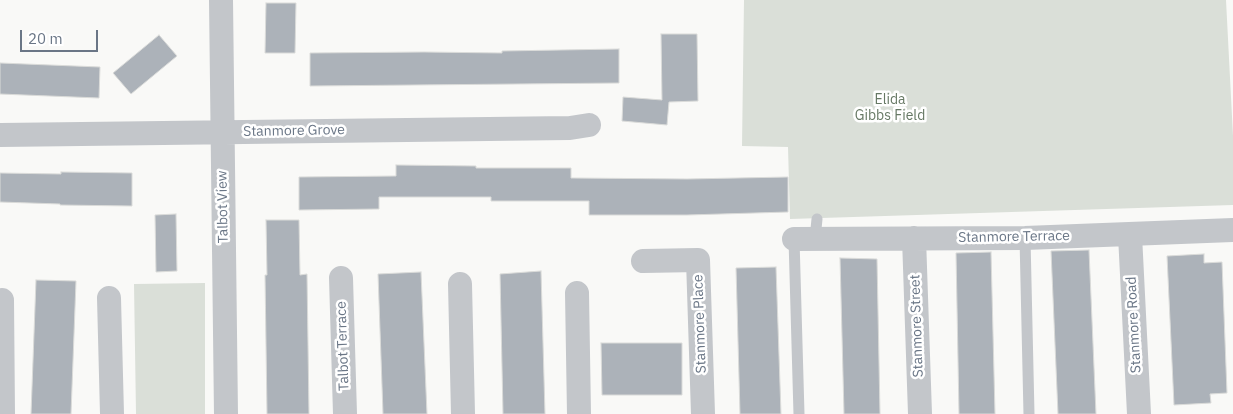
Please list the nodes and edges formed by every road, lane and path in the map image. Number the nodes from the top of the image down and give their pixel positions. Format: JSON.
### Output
{"nodes":[{"id":1,"x":221,"y":0,"type":"edge"},
{"id":2,"x":589,"y":125,"type":"dead end"},
{"id":3,"x":222,"y":131,"type":"junction"},
{"id":4,"x":0,"y":135,"type":"edge"},
{"id":5,"x":1233,"y":230,"type":"edge"},
{"id":6,"x":809,"y":232,"type":"joint"},
{"id":7,"x":1130,"y":235,"type":"junction"},
{"id":8,"x":914,"y":238,"type":"junction"},
{"id":9,"x":1024,"y":238,"type":"junction"},
{"id":10,"x":643,"y":261,"type":"dead end"},
{"id":11,"x":341,"y":278,"type":"dead end"},
{"id":12,"x":460,"y":284,"type":"dead end"},
{"id":13,"x":577,"y":293,"type":"dead end"},
{"id":14,"x":110,"y":298,"type":"dead end"},
{"id":15,"x":2,"y":300,"type":"dead end"},
{"id":16,"x":3,"y":414,"type":"edge"},
{"id":17,"x":112,"y":414,"type":"edge"},
{"id":18,"x":226,"y":414,"type":"edge"},
{"id":19,"x":344,"y":414,"type":"edge"},
{"id":20,"x":463,"y":414,"type":"edge"},
{"id":21,"x":580,"y":414,"type":"edge"},
{"id":22,"x":703,"y":414,"type":"edge"},
{"id":23,"x":799,"y":414,"type":"edge"},
{"id":24,"x":920,"y":414,"type":"edge"},
{"id":25,"x":1029,"y":414,"type":"edge"},
{"id":26,"x":1139,"y":414,"type":"edge"}],
"edges":[{"from":1,"to":3,"type":"street","name":"Talbot View"},
{"from":2,"to":3,"type":"street","name":"Stanmore Grove"},
{"from":3,"to":4,"type":"street","name":"Stanmore Grove"},
{"from":3,"to":18,"type":"street","name":"Talbot View"},
{"from":5,"to":7,"type":"street","name":"Stanmore Terrace"},
{"from":6,"to":8,"type":"street","name":"Stanmore Terrace"},
{"from":6,"to":23,"type":"lane"},
{"from":7,"to":9,"type":"street","name":"Stanmore Terrace"},
{"from":7,"to":26,"type":"street","name":"Stanmore Road"},
{"from":8,"to":9,"type":"street","name":"Stanmore Terrace"},
{"from":8,"to":24,"type":"street","name":"Stanmore Street"},
{"from":9,"to":25,"type":"lane"},
{"from":10,"to":22,"type":"street","name":"Stanmore Place"},
{"from":11,"to":19,"type":"street","name":"Talbot Terrace"},
{"from":12,"to":20,"type":"street"},
{"from":13,"to":21,"type":"street"},
{"from":14,"to":17,"type":"street"},
{"from":15,"to":16,"type":"street"}]}
